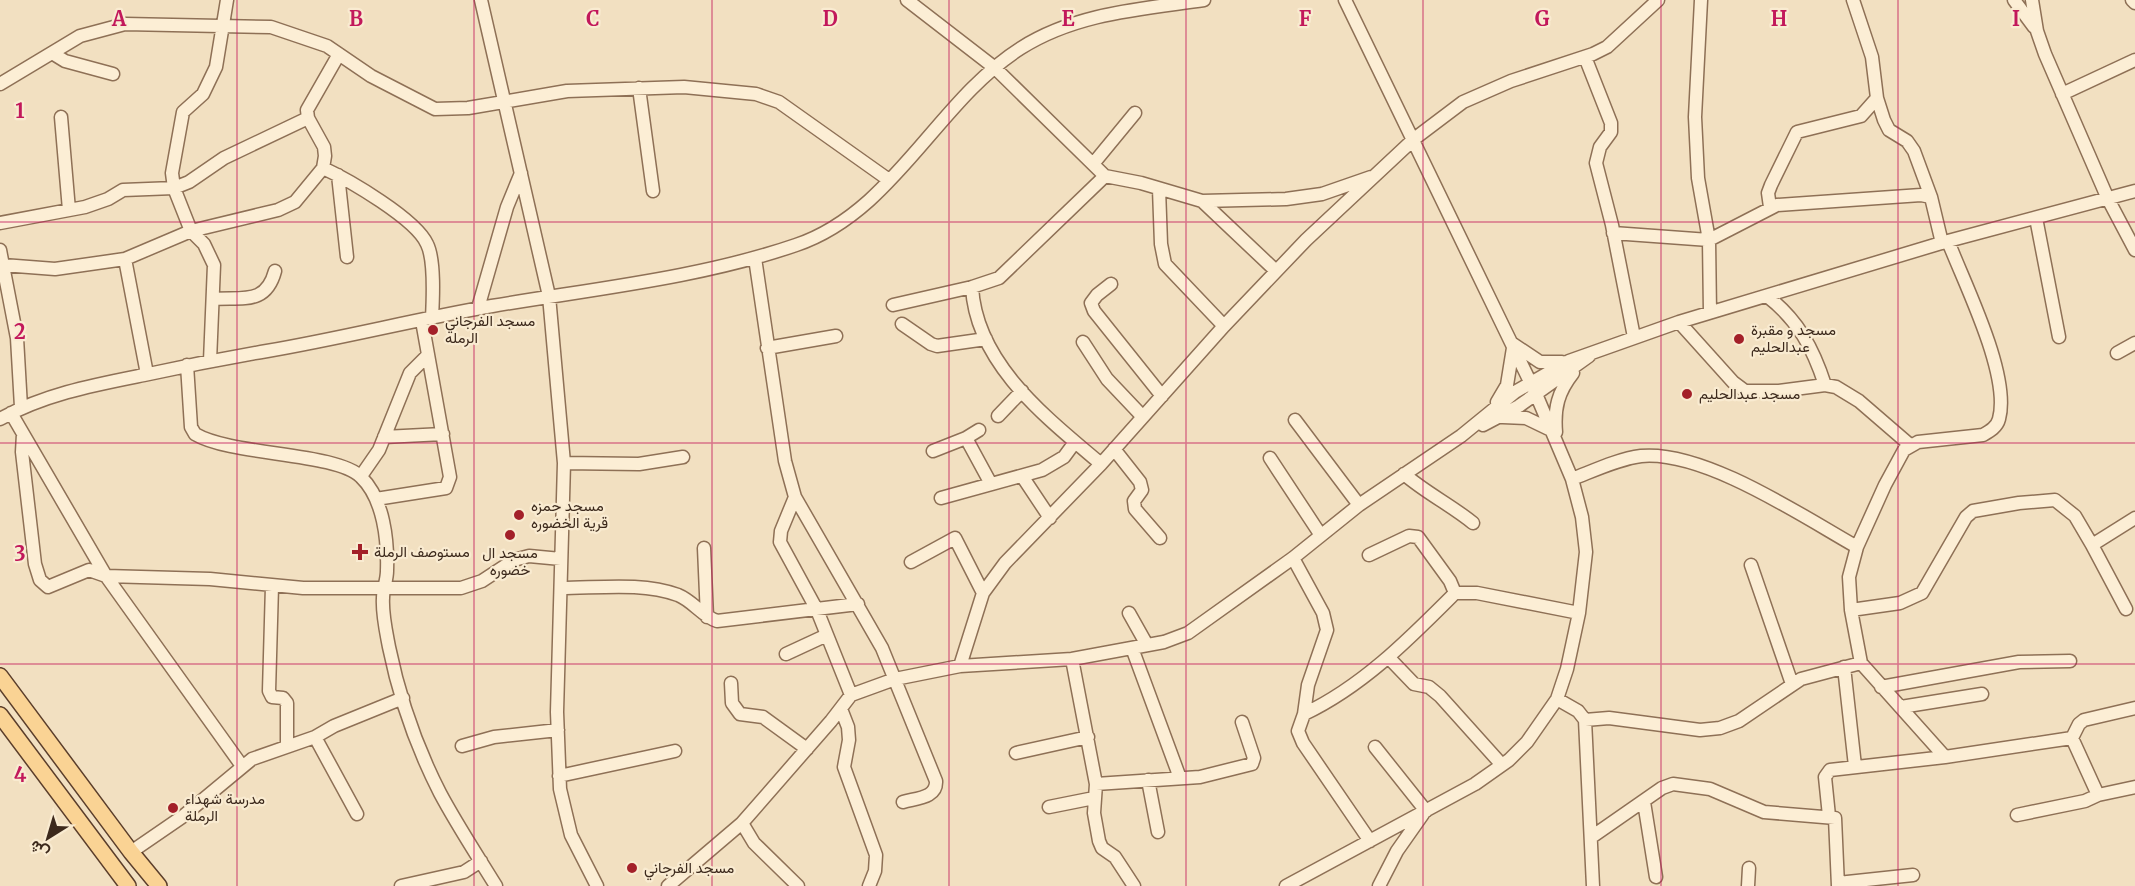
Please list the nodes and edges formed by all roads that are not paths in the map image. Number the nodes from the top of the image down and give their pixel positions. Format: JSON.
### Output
{"nodes":[{"id":1,"x":227,"y":0,"type":"edge"},
{"id":2,"x":481,"y":0,"type":"edge"},
{"id":3,"x":907,"y":0,"type":"edge"},
{"id":4,"x":1204,"y":0,"type":"edge"},
{"id":5,"x":1345,"y":0,"type":"edge"},
{"id":6,"x":1658,"y":0,"type":"edge"},
{"id":7,"x":1701,"y":0,"type":"edge"},
{"id":8,"x":1853,"y":0,"type":"edge"},
{"id":9,"x":2014,"y":0,"type":"edge"},
{"id":10,"x":2032,"y":0,"type":"edge"},
{"id":11,"x":223,"y":24,"type":"junction"},
{"id":12,"x":2037,"y":30,"type":"junction"},
{"id":13,"x":52,"y":53,"type":"junction"},
{"id":14,"x":339,"y":54,"type":"junction"},
{"id":15,"x":1585,"y":57,"type":"junction"},
{"id":16,"x":2135,"y":60,"type":"edge"},
{"id":17,"x":995,"y":68,"type":"junction"},
{"id":18,"x":113,"y":74,"type":"dead end"},
{"id":19,"x":0,"y":84,"type":"edge"},
{"id":20,"x":639,"y":88,"type":"junction"},
{"id":21,"x":2062,"y":94,"type":"junction"},
{"id":22,"x":1877,"y":98,"type":"junction"},
{"id":23,"x":505,"y":101,"type":"junction"},
{"id":24,"x":1135,"y":113,"type":"dead end"},
{"id":25,"x":61,"y":117,"type":"dead end"},
{"id":26,"x":308,"y":118,"type":"junction"},
{"id":27,"x":1414,"y":139,"type":"junction"},
{"id":28,"x":1093,"y":164,"type":"junction"},
{"id":29,"x":323,"y":168,"type":"junction"},
{"id":30,"x":521,"y":173,"type":"junction"},
{"id":31,"x":338,"y":175,"type":"junction"},
{"id":32,"x":1105,"y":176,"type":"junction"},
{"id":33,"x":1373,"y":177,"type":"junction"},
{"id":34,"x":889,"y":180,"type":"junction"},
{"id":35,"x":174,"y":188,"type":"junction"},
{"id":36,"x":1159,"y":189,"type":"junction"},
{"id":37,"x":653,"y":191,"type":"dead end"},
{"id":38,"x":2135,"y":191,"type":"edge"},
{"id":39,"x":1931,"y":197,"type":"junction"},
{"id":40,"x":2108,"y":199,"type":"junction"},
{"id":41,"x":1202,"y":201,"type":"junction"},
{"id":42,"x":1770,"y":207,"type":"junction"},
{"id":43,"x":69,"y":210,"type":"junction"},
{"id":44,"x":2036,"y":218,"type":"junction"},
{"id":45,"x":0,"y":223,"type":"edge"},
{"id":46,"x":191,"y":231,"type":"junction"},
{"id":47,"x":1613,"y":233,"type":"junction"},
{"id":48,"x":1709,"y":240,"type":"junction"},
{"id":49,"x":1945,"y":242,"type":"junction"},
{"id":50,"x":0,"y":250,"type":"edge"},
{"id":51,"x":2135,"y":250,"type":"edge"},
{"id":52,"x":347,"y":257,"type":"dead end"},
{"id":53,"x":755,"y":258,"type":"junction"},
{"id":54,"x":125,"y":259,"type":"junction"},
{"id":55,"x":3,"y":265,"type":"junction"},
{"id":56,"x":275,"y":271,"type":"dead end"},
{"id":57,"x":1276,"y":271,"type":"junction"},
{"id":58,"x":1111,"y":284,"type":"dead end"},
{"id":59,"x":972,"y":287,"type":"junction"},
{"id":60,"x":549,"y":296,"type":"junction"},
{"id":61,"x":1767,"y":296,"type":"junction"},
{"id":62,"x":214,"y":299,"type":"junction"},
{"id":63,"x":5,"y":304,"type":"edge"},
{"id":64,"x":893,"y":305,"type":"dead end"},
{"id":65,"x":478,"y":308,"type":"junction"},
{"id":66,"x":1710,"y":312,"type":"junction"},
{"id":67,"x":427,"y":319,"type":"junction"},
{"id":68,"x":1679,"y":322,"type":"junction"},
{"id":69,"x":902,"y":324,"type":"dead end"},
{"id":70,"x":1224,"y":326,"type":"junction"},
{"id":71,"x":836,"y":336,"type":"dead end"},
{"id":72,"x":1634,"y":337,"type":"junction"},
{"id":73,"x":2059,"y":337,"type":"dead end"},
{"id":74,"x":986,"y":339,"type":"junction"},
{"id":75,"x":1083,"y":342,"type":"dead end"},
{"id":76,"x":2135,"y":343,"type":"edge"},
{"id":77,"x":1511,"y":344,"type":"junction"},
{"id":78,"x":767,"y":348,"type":"junction"},
{"id":79,"x":2116,"y":352,"type":"dead end"},
{"id":80,"x":428,"y":356,"type":"junction"},
{"id":81,"x":210,"y":361,"type":"junction"},
{"id":82,"x":1573,"y":363,"type":"junction"},
{"id":83,"x":187,"y":365,"type":"junction"},
{"id":84,"x":147,"y":374,"type":"junction"},
{"id":85,"x":1826,"y":385,"type":"junction"},
{"id":86,"x":1533,"y":388,"type":"junction"},
{"id":87,"x":1022,"y":392,"type":"junction"},
{"id":88,"x":1162,"y":396,"type":"junction"},
{"id":89,"x":11,"y":413,"type":"edge"},
{"id":90,"x":1494,"y":415,"type":"junction"},
{"id":91,"x":998,"y":416,"type":"dead end"},
{"id":92,"x":1143,"y":417,"type":"junction"},
{"id":93,"x":1295,"y":420,"type":"dead end"},
{"id":94,"x":979,"y":430,"type":"dead end"},
{"id":95,"x":1551,"y":430,"type":"junction"},
{"id":96,"x":23,"y":434,"type":"junction"},
{"id":97,"x":443,"y":434,"type":"junction"},
{"id":98,"x":384,"y":437,"type":"junction"},
{"id":99,"x":966,"y":438,"type":"junction"},
{"id":100,"x":1075,"y":442,"type":"junction"},
{"id":101,"x":1557,"y":445,"type":"junction"},
{"id":102,"x":1910,"y":445,"type":"junction"},
{"id":103,"x":1114,"y":449,"type":"junction"},
{"id":104,"x":933,"y":451,"type":"dead end"},
{"id":105,"x":683,"y":457,"type":"dead end"},
{"id":106,"x":1270,"y":458,"type":"dead end"},
{"id":107,"x":564,"y":463,"type":"junction"},
{"id":108,"x":1101,"y":464,"type":"junction"},
{"id":109,"x":1404,"y":474,"type":"junction"},
{"id":110,"x":361,"y":476,"type":"junction"},
{"id":111,"x":1022,"y":476,"type":"junction"},
{"id":112,"x":1572,"y":479,"type":"junction"},
{"id":113,"x":991,"y":484,"type":"junction"},
{"id":114,"x":795,"y":497,"type":"junction"},
{"id":115,"x":941,"y":498,"type":"dead end"},
{"id":116,"x":376,"y":499,"type":"junction"},
{"id":117,"x":1359,"y":505,"type":"junction"},
{"id":118,"x":1050,"y":518,"type":"junction"},
{"id":119,"x":2135,"y":518,"type":"edge"},
{"id":120,"x":1473,"y":523,"type":"dead end"},
{"id":121,"x":1320,"y":534,"type":"junction"},
{"id":122,"x":1160,"y":538,"type":"dead end"},
{"id":123,"x":2092,"y":545,"type":"junction"},
{"id":124,"x":1857,"y":547,"type":"junction"},
{"id":125,"x":704,"y":548,"type":"dead end"},
{"id":126,"x":1369,"y":555,"type":"dead end"},
{"id":127,"x":1293,"y":558,"type":"junction"},
{"id":128,"x":561,"y":559,"type":"junction"},
{"id":129,"x":911,"y":562,"type":"dead end"},
{"id":130,"x":1751,"y":565,"type":"dead end"},
{"id":131,"x":106,"y":576,"type":"junction"},
{"id":132,"x":272,"y":586,"type":"junction"},
{"id":133,"x":384,"y":588,"type":"junction"},
{"id":134,"x":561,"y":588,"type":"junction"},
{"id":135,"x":982,"y":593,"type":"junction"},
{"id":136,"x":1455,"y":593,"type":"junction"},
{"id":137,"x":858,"y":604,"type":"junction"},
{"id":138,"x":2126,"y":609,"type":"dead end"},
{"id":139,"x":817,"y":610,"type":"junction"},
{"id":140,"x":1851,"y":610,"type":"junction"},
{"id":141,"x":1129,"y":613,"type":"dead end"},
{"id":142,"x":1579,"y":613,"type":"junction"},
{"id":143,"x":707,"y":617,"type":"junction"},
{"id":144,"x":827,"y":634,"type":"junction"},
{"id":145,"x":1147,"y":645,"type":"junction"},
{"id":146,"x":1132,"y":648,"type":"junction"},
{"id":147,"x":786,"y":654,"type":"dead end"},
{"id":148,"x":1389,"y":658,"type":"junction"},
{"id":149,"x":1072,"y":659,"type":"junction"},
{"id":150,"x":2070,"y":661,"type":"dead end"},
{"id":151,"x":1861,"y":663,"type":"junction"},
{"id":152,"x":960,"y":666,"type":"junction"},
{"id":153,"x":1844,"y":667,"type":"junction"},
{"id":154,"x":0,"y":676,"type":"edge"},
{"id":155,"x":895,"y":679,"type":"junction"},
{"id":156,"x":731,"y":683,"type":"dead end"},
{"id":157,"x":1792,"y":684,"type":"junction"},
{"id":158,"x":1881,"y":687,"type":"junction"},
{"id":159,"x":1982,"y":694,"type":"dead end"},
{"id":160,"x":851,"y":695,"type":"junction"},
{"id":161,"x":404,"y":698,"type":"junction"},
{"id":162,"x":1557,"y":699,"type":"junction"},
{"id":163,"x":1901,"y":708,"type":"junction"},
{"id":164,"x":2135,"y":708,"type":"edge"},
{"id":165,"x":840,"y":709,"type":"junction"},
{"id":166,"x":1304,"y":714,"type":"junction"},
{"id":167,"x":0,"y":715,"type":"edge"},
{"id":168,"x":1586,"y":720,"type":"junction"},
{"id":169,"x":1242,"y":722,"type":"dead end"},
{"id":170,"x":558,"y":730,"type":"junction"},
{"id":171,"x":315,"y":737,"type":"junction"},
{"id":172,"x":1088,"y":737,"type":"junction"},
{"id":173,"x":2072,"y":738,"type":"junction"},
{"id":174,"x":287,"y":745,"type":"junction"},
{"id":175,"x":462,"y":746,"type":"dead end"},
{"id":176,"x":1375,"y":747,"type":"dead end"},
{"id":177,"x":807,"y":748,"type":"junction"},
{"id":178,"x":675,"y":751,"type":"dead end"},
{"id":179,"x":1016,"y":753,"type":"dead end"},
{"id":180,"x":1945,"y":757,"type":"junction"},
{"id":181,"x":1502,"y":765,"type":"junction"},
{"id":182,"x":242,"y":766,"type":"junction"},
{"id":183,"x":1855,"y":766,"type":"junction"},
{"id":184,"x":559,"y":776,"type":"junction"},
{"id":185,"x":1180,"y":778,"type":"junction"},
{"id":186,"x":1148,"y":780,"type":"junction"},
{"id":187,"x":1096,"y":784,"type":"junction"},
{"id":188,"x":2135,"y":788,"type":"edge"},
{"id":189,"x":2098,"y":795,"type":"junction"},
{"id":190,"x":1094,"y":798,"type":"junction"},
{"id":191,"x":903,"y":802,"type":"dead end"},
{"id":192,"x":1644,"y":802,"type":"junction"},
{"id":193,"x":1049,"y":807,"type":"dead end"},
{"id":194,"x":1425,"y":812,"type":"junction"},
{"id":195,"x":357,"y":814,"type":"dead end"},
{"id":196,"x":2017,"y":815,"type":"dead end"},
{"id":197,"x":1829,"y":816,"type":"junction"},
{"id":198,"x":742,"y":823,"type":"junction"},
{"id":199,"x":1158,"y":832,"type":"dead end"},
{"id":200,"x":1593,"y":836,"type":"junction"},
{"id":201,"x":1370,"y":841,"type":"junction"},
{"id":202,"x":131,"y":852,"type":"junction"},
{"id":203,"x":481,"y":861,"type":"junction"},
{"id":204,"x":1749,"y":868,"type":"dead end"},
{"id":205,"x":1913,"y":875,"type":"dead end"},
{"id":206,"x":1656,"y":877,"type":"dead end"},
{"id":207,"x":1838,"y":884,"type":"edge"},
{"id":208,"x":128,"y":886,"type":"edge"},
{"id":209,"x":159,"y":886,"type":"edge"},
{"id":210,"x":401,"y":886,"type":"edge"},
{"id":211,"x":496,"y":886,"type":"edge"},
{"id":212,"x":597,"y":886,"type":"edge"},
{"id":213,"x":668,"y":886,"type":"edge"},
{"id":214,"x":798,"y":886,"type":"edge"},
{"id":215,"x":869,"y":886,"type":"edge"},
{"id":216,"x":1134,"y":886,"type":"edge"},
{"id":217,"x":1286,"y":886,"type":"edge"},
{"id":218,"x":1379,"y":886,"type":"edge"},
{"id":219,"x":1593,"y":886,"type":"edge"},
{"id":220,"x":1748,"y":886,"type":"edge"}],
"edges":[{"from":1,"to":11,"type":"street"},
{"from":2,"to":23,"type":"street"},
{"from":3,"to":17,"type":"street"},
{"from":4,"to":17,"type":"street"},
{"from":5,"to":27,"type":"street"},
{"from":6,"to":15,"type":"street"},
{"from":7,"to":48,"type":"street"},
{"from":8,"to":22,"type":"street"},
{"from":9,"to":12,"type":"street"},
{"from":10,"to":12,"type":"street"},
{"from":11,"to":13,"type":"street"},
{"from":11,"to":14,"type":"street"},
{"from":11,"to":35,"type":"street"},
{"from":12,"to":21,"type":"street"},
{"from":13,"to":18,"type":"street"},
{"from":13,"to":19,"type":"street"},
{"from":14,"to":23,"type":"street"},
{"from":14,"to":26,"type":"street"},
{"from":15,"to":27,"type":"street"},
{"from":15,"to":47,"type":"street"},
{"from":16,"to":21,"type":"street"},
{"from":17,"to":28,"type":"street"},
{"from":17,"to":34,"type":"street"},
{"from":20,"to":23,"type":"street"},
{"from":20,"to":34,"type":"street"},
{"from":20,"to":37,"type":"street"},
{"from":21,"to":40,"type":"street"},
{"from":22,"to":39,"type":"street"},
{"from":22,"to":42,"type":"street"},
{"from":23,"to":30,"type":"street"},
{"from":24,"to":28,"type":"street"},
{"from":25,"to":43,"type":"street"},
{"from":26,"to":29,"type":"street"},
{"from":26,"to":35,"type":"street"},
{"from":27,"to":33,"type":"street"},
{"from":27,"to":77,"type":"street"},
{"from":28,"to":32,"type":"street"},
{"from":29,"to":31,"type":"street"},
{"from":29,"to":46,"type":"street"},
{"from":30,"to":60,"type":"street"},
{"from":30,"to":65,"type":"street"},
{"from":31,"to":52,"type":"street"},
{"from":31,"to":67,"type":"street"},
{"from":32,"to":36,"type":"street"},
{"from":32,"to":59,"type":"street"},
{"from":33,"to":41,"type":"street"},
{"from":33,"to":57,"type":"street"},
{"from":34,"to":53,"type":"street"},
{"from":35,"to":43,"type":"street"},
{"from":35,"to":46,"type":"street"},
{"from":36,"to":41,"type":"street"},
{"from":36,"to":70,"type":"street"},
{"from":38,"to":40,"type":"street"},
{"from":39,"to":42,"type":"street"},
{"from":39,"to":49,"type":"street"},
{"from":40,"to":44,"type":"street"},
{"from":40,"to":51,"type":"street"},
{"from":41,"to":57,"type":"street"},
{"from":42,"to":48,"type":"street"},
{"from":43,"to":45,"type":"street"},
{"from":44,"to":49,"type":"street"},
{"from":44,"to":73,"type":"street"},
{"from":46,"to":54,"type":"street"},
{"from":46,"to":62,"type":"street"},
{"from":47,"to":48,"type":"street"},
{"from":47,"to":72,"type":"street"},
{"from":48,"to":66,"type":"street"},
{"from":49,"to":61,"type":"street"},
{"from":49,"to":102,"type":"street"},
{"from":50,"to":55,"type":"street"},
{"from":53,"to":60,"type":"street"},
{"from":53,"to":78,"type":"street"},
{"from":54,"to":55,"type":"street"},
{"from":54,"to":84,"type":"street"},
{"from":55,"to":63,"type":"street"},
{"from":56,"to":62,"type":"street"},
{"from":57,"to":70,"type":"street"},
{"from":58,"to":88,"type":"street"},
{"from":59,"to":64,"type":"street"},
{"from":59,"to":74,"type":"street"},
{"from":60,"to":65,"type":"street"},
{"from":60,"to":107,"type":"street"},
{"from":61,"to":66,"type":"street"},
{"from":61,"to":85,"type":"street"},
{"from":62,"to":81,"type":"street"},
{"from":63,"to":89,"type":"street"},
{"from":65,"to":67,"type":"street"},
{"from":66,"to":68,"type":"street"},
{"from":67,"to":80,"type":"street"},
{"from":67,"to":81,"type":"street"},
{"from":68,"to":72,"type":"street"},
{"from":68,"to":85,"type":"street"},
{"from":69,"to":74,"type":"street"},
{"from":70,"to":88,"type":"street"},
{"from":71,"to":78,"type":"street"},
{"from":72,"to":82,"type":"street"},
{"from":74,"to":87,"type":"street"},
{"from":75,"to":92,"type":"street"},
{"from":76,"to":79,"type":"street"},
{"from":77,"to":82,"type":"street"},
{"from":77,"to":86,"type":"street"},
{"from":77,"to":90,"type":"street"},
{"from":78,"to":114,"type":"street"},
{"from":80,"to":97,"type":"street"},
{"from":80,"to":98,"type":"street"},
{"from":81,"to":83,"type":"street"},
{"from":82,"to":86,"type":"street"},
{"from":82,"to":101,"type":"street"},
{"from":83,"to":84,"type":"street"},
{"from":83,"to":110,"type":"street"},
{"from":84,"to":89,"type":"street"},
{"from":85,"to":102,"type":"street"},
{"from":86,"to":90,"type":"street"},
{"from":86,"to":95,"type":"street"},
{"from":87,"to":91,"type":"street"},
{"from":87,"to":100,"type":"street"},
{"from":88,"to":92,"type":"street"},
{"from":89,"to":96,"type":"street"},
{"from":90,"to":95,"type":"street"},
{"from":90,"to":109,"type":"street"},
{"from":92,"to":103,"type":"street"},
{"from":93,"to":117,"type":"street"},
{"from":94,"to":99,"type":"street"},
{"from":95,"to":101,"type":"street"},
{"from":96,"to":131,"type":"street"},
{"from":96,"to":131,"type":"street"},
{"from":97,"to":98,"type":"street"},
{"from":97,"to":116,"type":"street"},
{"from":98,"to":110,"type":"street"},
{"from":99,"to":104,"type":"street"},
{"from":99,"to":113,"type":"street"},
{"from":100,"to":108,"type":"street"},
{"from":100,"to":111,"type":"street"},
{"from":101,"to":112,"type":"street"},
{"from":102,"to":124,"type":"street"},
{"from":103,"to":108,"type":"street"},
{"from":103,"to":122,"type":"street"},
{"from":105,"to":107,"type":"street"},
{"from":106,"to":121,"type":"street"},
{"from":107,"to":128,"type":"street"},
{"from":108,"to":118,"type":"street"},
{"from":109,"to":117,"type":"street"},
{"from":109,"to":120,"type":"street"},
{"from":110,"to":116,"type":"street"},
{"from":111,"to":113,"type":"street"},
{"from":111,"to":118,"type":"street"},
{"from":112,"to":124,"type":"street"},
{"from":112,"to":142,"type":"street"},
{"from":113,"to":115,"type":"street"},
{"from":114,"to":137,"type":"street"},
{"from":114,"to":139,"type":"street"},
{"from":116,"to":133,"type":"street"},
{"from":117,"to":121,"type":"street"},
{"from":118,"to":135,"type":"street"},
{"from":119,"to":123,"type":"street"},
{"from":121,"to":127,"type":"street"},
{"from":123,"to":138,"type":"street"},
{"from":123,"to":140,"type":"street"},
{"from":124,"to":140,"type":"street"},
{"from":125,"to":143,"type":"street"},
{"from":126,"to":136,"type":"street"},
{"from":127,"to":145,"type":"street"},
{"from":127,"to":166,"type":"street"},
{"from":128,"to":133,"type":"street"},
{"from":128,"to":134,"type":"street"},
{"from":129,"to":135,"type":"street"},
{"from":130,"to":157,"type":"street"},
{"from":131,"to":132,"type":"street"},
{"from":131,"to":182,"type":"street"},
{"from":132,"to":133,"type":"street"},
{"from":132,"to":174,"type":"street"},
{"from":133,"to":161,"type":"street"},
{"from":134,"to":143,"type":"street"},
{"from":134,"to":170,"type":"street"},
{"from":135,"to":152,"type":"street"},
{"from":136,"to":142,"type":"street"},
{"from":136,"to":148,"type":"street"},
{"from":137,"to":139,"type":"street"},
{"from":137,"to":155,"type":"street"},
{"from":139,"to":143,"type":"street"},
{"from":139,"to":144,"type":"street"},
{"from":140,"to":151,"type":"street"},
{"from":141,"to":145,"type":"street"},
{"from":142,"to":162,"type":"street"},
{"from":144,"to":147,"type":"street"},
{"from":144,"to":160,"type":"street"},
{"from":145,"to":146,"type":"street"},
{"from":146,"to":149,"type":"street"},
{"from":146,"to":185,"type":"street"},
{"from":148,"to":166,"type":"street"},
{"from":148,"to":181,"type":"street"},
{"from":149,"to":152,"type":"street"},
{"from":149,"to":172,"type":"street"},
{"from":150,"to":158,"type":"street"},
{"from":151,"to":153,"type":"street"},
{"from":151,"to":158,"type":"street"},
{"from":152,"to":155,"type":"street"},
{"from":153,"to":157,"type":"street"},
{"from":153,"to":183,"type":"street"},
{"from":154,"to":202,"type":"main road"},
{"from":155,"to":160,"type":"street"},
{"from":155,"to":191,"type":"street"},
{"from":156,"to":177,"type":"street"},
{"from":157,"to":168,"type":"street"},
{"from":158,"to":163,"type":"street"},
{"from":159,"to":163,"type":"street"},
{"from":160,"to":165,"type":"street"},
{"from":161,"to":171,"type":"street"},
{"from":161,"to":203,"type":"street"},
{"from":162,"to":168,"type":"street"},
{"from":162,"to":181,"type":"street"},
{"from":163,"to":180,"type":"street"},
{"from":164,"to":173,"type":"street"},
{"from":165,"to":177,"type":"street"},
{"from":165,"to":215,"type":"street"},
{"from":166,"to":201,"type":"street"},
{"from":167,"to":208,"type":"main road"},
{"from":168,"to":200,"type":"street"},
{"from":169,"to":185,"type":"street"},
{"from":170,"to":175,"type":"street"},
{"from":170,"to":184,"type":"street"},
{"from":171,"to":174,"type":"street"},
{"from":171,"to":195,"type":"street"},
{"from":172,"to":179,"type":"street"},
{"from":172,"to":187,"type":"street"},
{"from":173,"to":180,"type":"street"},
{"from":173,"to":189,"type":"street"},
{"from":174,"to":182,"type":"street"},
{"from":176,"to":194,"type":"street"},
{"from":177,"to":198,"type":"street"},
{"from":178,"to":184,"type":"street"},
{"from":180,"to":183,"type":"street"},
{"from":181,"to":194,"type":"street"},
{"from":182,"to":202,"type":"street"},
{"from":183,"to":197,"type":"street"},
{"from":184,"to":212,"type":"street"},
{"from":185,"to":186,"type":"street"},
{"from":186,"to":187,"type":"street"},
{"from":186,"to":199,"type":"street"},
{"from":187,"to":190,"type":"street"},
{"from":188,"to":189,"type":"street"},
{"from":189,"to":196,"type":"street"},
{"from":190,"to":193,"type":"street"},
{"from":190,"to":216,"type":"street"},
{"from":192,"to":197,"type":"street"},
{"from":192,"to":200,"type":"street"},
{"from":192,"to":206,"type":"street"},
{"from":194,"to":201,"type":"street"},
{"from":194,"to":218,"type":"street"},
{"from":197,"to":207,"type":"street"},
{"from":198,"to":213,"type":"street"},
{"from":198,"to":214,"type":"street"},
{"from":200,"to":219,"type":"street"},
{"from":201,"to":217,"type":"street"},
{"from":202,"to":209,"type":"main road"},
{"from":203,"to":210,"type":"street"},
{"from":203,"to":211,"type":"street"},
{"from":204,"to":220,"type":"street"},
{"from":205,"to":207,"type":"street"}]}
